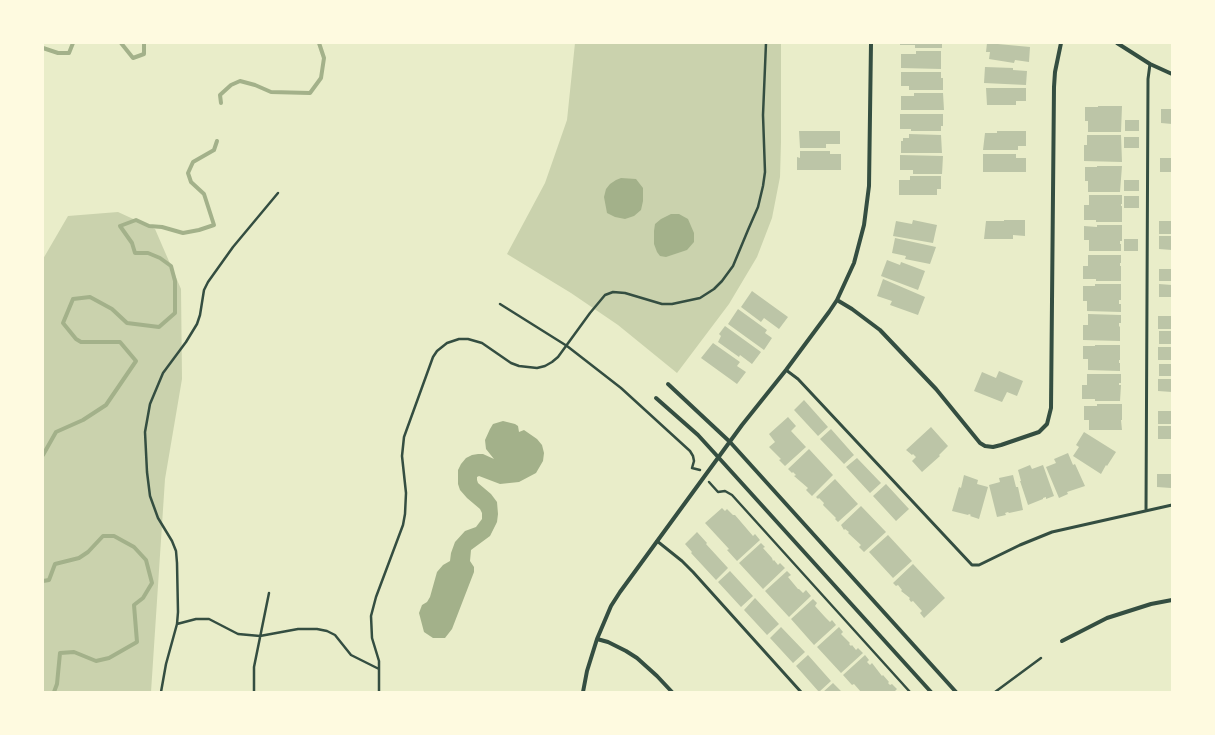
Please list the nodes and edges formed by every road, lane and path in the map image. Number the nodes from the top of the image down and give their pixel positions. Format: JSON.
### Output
{"nodes":[{"id":1,"x":766,"y":43,"type":"edge"},
{"id":2,"x":871,"y":43,"type":"edge"},
{"id":3,"x":1061,"y":43,"type":"edge"},
{"id":4,"x":1117,"y":43,"type":"edge"},
{"id":5,"x":1150,"y":64,"type":"junction"},
{"id":6,"x":1172,"y":74,"type":"edge"},
{"id":7,"x":278,"y":193,"type":"dead end"},
{"id":8,"x":837,"y":300,"type":"junction"},
{"id":9,"x":500,"y":304,"type":"dead end"},
{"id":10,"x":566,"y":346,"type":"junction"},
{"id":11,"x":786,"y":370,"type":"junction"},
{"id":12,"x":668,"y":384,"type":"dead end"},
{"id":13,"x":656,"y":398,"type":"dead end"},
{"id":14,"x":730,"y":442,"type":"junction"},
{"id":15,"x":719,"y":458,"type":"junction"},
{"id":16,"x":700,"y":470,"type":"dead end"},
{"id":17,"x":713,"y":486,"type":"dead end"},
{"id":18,"x":1172,"y":505,"type":"edge"},
{"id":19,"x":1146,"y":511,"type":"junction"},
{"id":20,"x":657,"y":541,"type":"junction"},
{"id":21,"x":269,"y":593,"type":"dead end"},
{"id":22,"x":1172,"y":600,"type":"edge"},
{"id":23,"x":176,"y":624,"type":"junction"},
{"id":24,"x":260,"y":636,"type":"junction"},
{"id":25,"x":597,"y":639,"type":"junction"},
{"id":26,"x":1062,"y":641,"type":"dead end"},
{"id":27,"x":1041,"y":658,"type":"dead end"},
{"id":28,"x":380,"y":669,"type":"junction"},
{"id":29,"x":161,"y":692,"type":"edge"},
{"id":30,"x":254,"y":692,"type":"edge"},
{"id":31,"x":380,"y":692,"type":"edge"},
{"id":32,"x":583,"y":692,"type":"edge"},
{"id":33,"x":672,"y":692,"type":"edge"},
{"id":34,"x":801,"y":692,"type":"edge"},
{"id":35,"x":910,"y":692,"type":"edge"},
{"id":36,"x":931,"y":692,"type":"edge"},
{"id":37,"x":956,"y":692,"type":"edge"},
{"id":38,"x":995,"y":692,"type":"edge"}],
"edges":[{"from":1,"to":10,"type":"path"},
{"from":2,"to":8,"type":"street"},
{"from":3,"to":8,"type":"street"},
{"from":4,"to":5,"type":"street"},
{"from":5,"to":6,"type":"street"},
{"from":5,"to":19,"type":"lane"},
{"from":7,"to":23,"type":"path"},
{"from":8,"to":11,"type":"street"},
{"from":9,"to":10,"type":"path"},
{"from":10,"to":16,"type":"path"},
{"from":10,"to":28,"type":"path"},
{"from":11,"to":14,"type":"street"},
{"from":11,"to":19,"type":"lane"},
{"from":12,"to":14,"type":"street"},
{"from":13,"to":15,"type":"street"},
{"from":14,"to":15,"type":"street"},
{"from":14,"to":37,"type":"street"},
{"from":15,"to":20,"type":"street"},
{"from":15,"to":36,"type":"street"},
{"from":17,"to":35,"type":"path"},
{"from":18,"to":19,"type":"lane"},
{"from":20,"to":25,"type":"street"},
{"from":20,"to":34,"type":"lane"},
{"from":21,"to":24,"type":"path"},
{"from":22,"to":26,"type":"street"},
{"from":23,"to":24,"type":"path"},
{"from":23,"to":29,"type":"path"},
{"from":24,"to":28,"type":"path"},
{"from":24,"to":30,"type":"path"},
{"from":25,"to":32,"type":"street"},
{"from":25,"to":33,"type":"street"},
{"from":27,"to":38,"type":"path"},
{"from":28,"to":31,"type":"path"}]}
